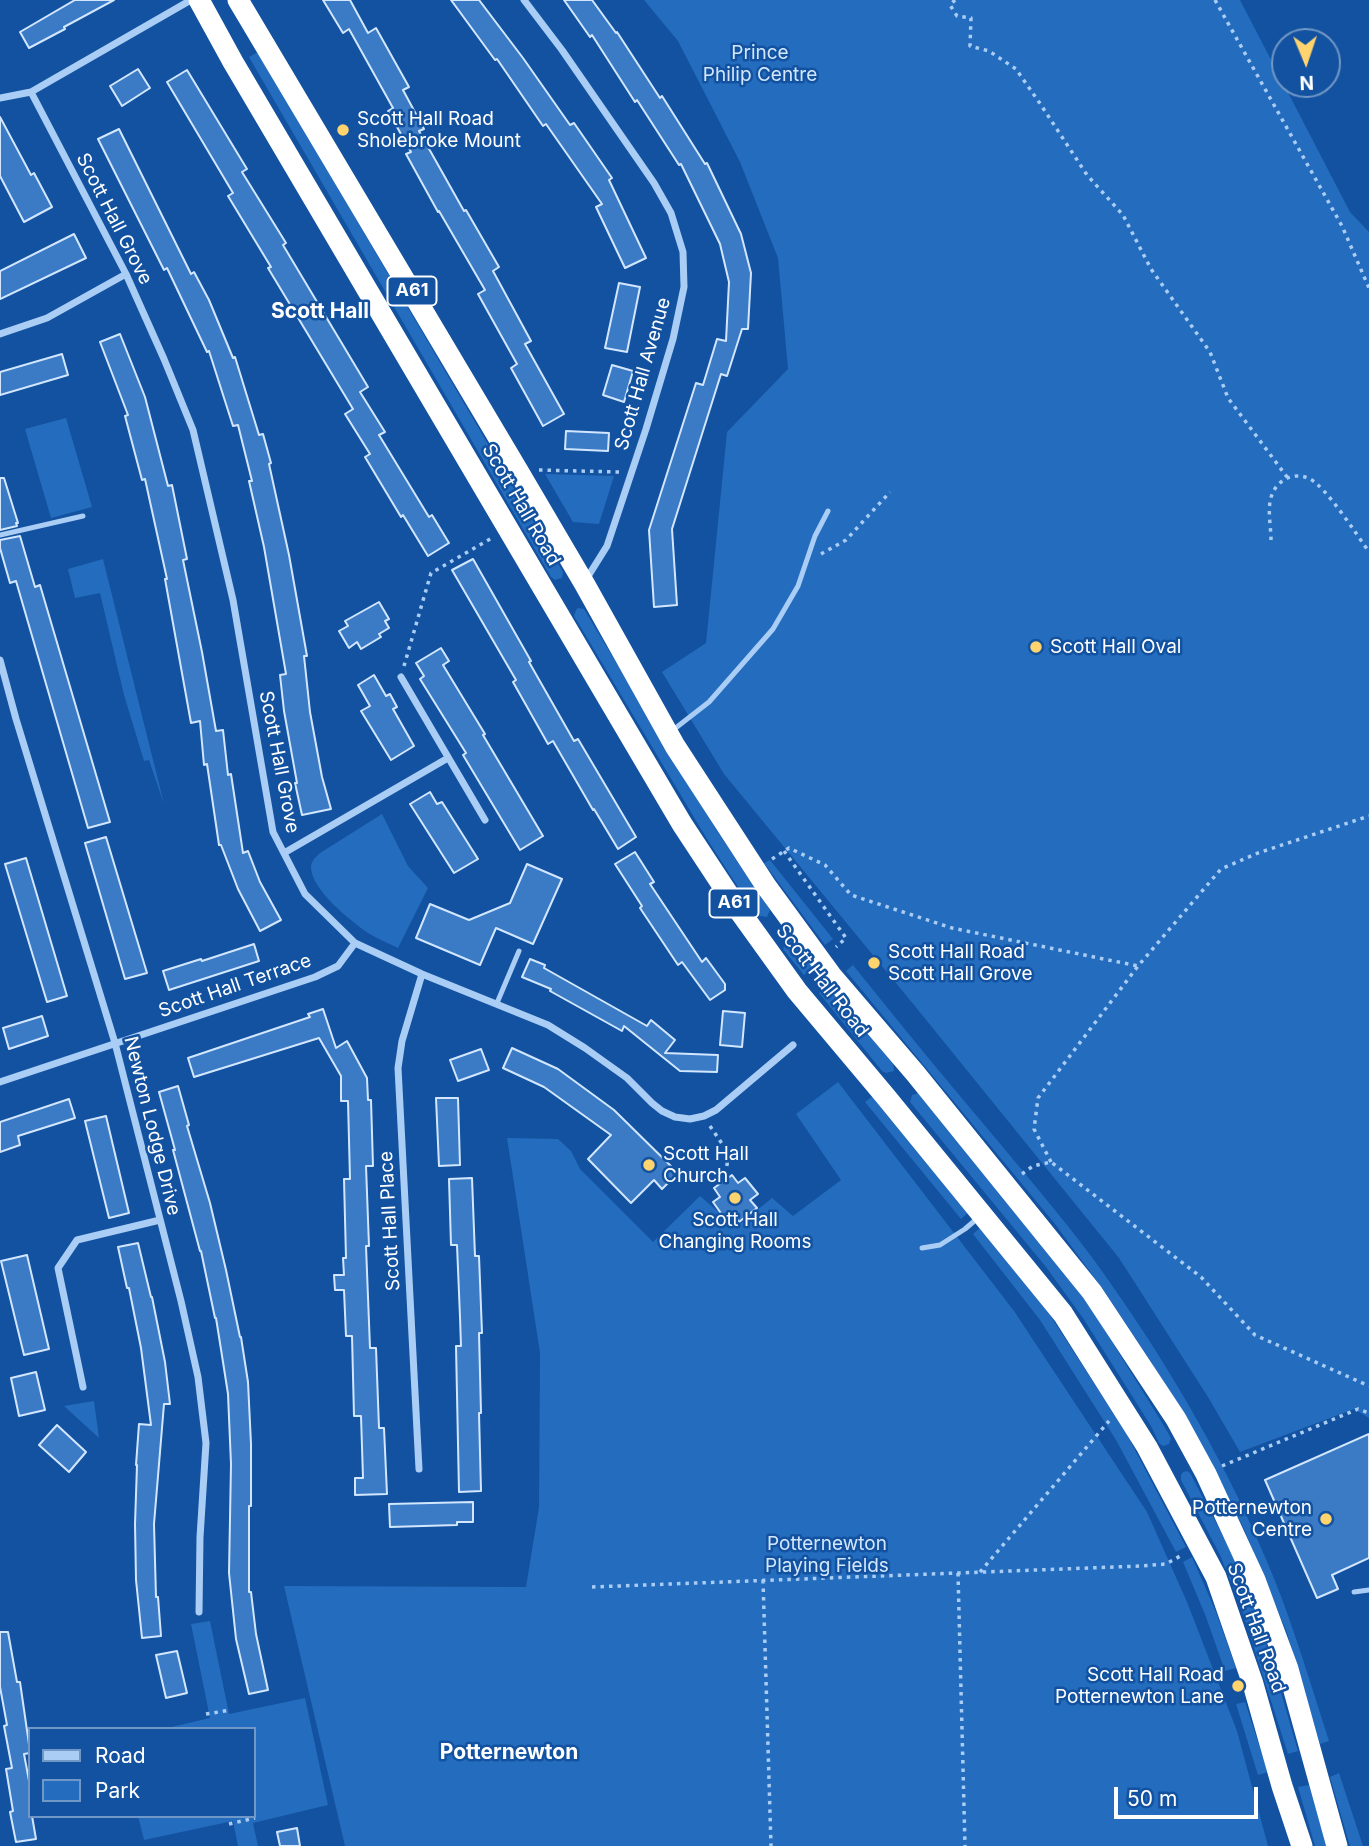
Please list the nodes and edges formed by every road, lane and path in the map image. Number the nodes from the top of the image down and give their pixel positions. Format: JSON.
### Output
{"nodes":[{"id":1,"x":191,"y":0,"type":"edge"},
{"id":2,"x":199,"y":0,"type":"edge"},
{"id":3,"x":238,"y":0,"type":"edge"},
{"id":4,"x":524,"y":0,"type":"edge"},
{"id":5,"x":955,"y":0,"type":"edge"},
{"id":6,"x":1215,"y":0,"type":"edge"},
{"id":7,"x":31,"y":92,"type":"junction"},
{"id":8,"x":0,"y":98,"type":"edge"},
{"id":9,"x":126,"y":274,"type":"junction"},
{"id":10,"x":1369,"y":288,"type":"edge"},
{"id":11,"x":0,"y":334,"type":"edge"},
{"id":12,"x":517,"y":469,"type":"junction"},
{"id":13,"x":631,"y":473,"type":"junction"},
{"id":14,"x":1287,"y":477,"type":"junction"},
{"id":15,"x":891,"y":492,"type":"dead end"},
{"id":16,"x":828,"y":511,"type":"dead end"},
{"id":17,"x":83,"y":516,"type":"dead end"},
{"id":18,"x":509,"y":528,"type":"junction"},
{"id":19,"x":0,"y":535,"type":"edge"},
{"id":20,"x":1271,"y":540,"type":"dead end"},
{"id":21,"x":1369,"y":552,"type":"edge"},
{"id":22,"x":807,"y":561,"type":"junction"},
{"id":23,"x":584,"y":583,"type":"junction"},
{"id":24,"x":553,"y":603,"type":"junction"},
{"id":25,"x":0,"y":660,"type":"edge"},
{"id":26,"x":401,"y":677,"type":"joint"},
{"id":27,"x":668,"y":734,"type":"junction"},
{"id":28,"x":448,"y":758,"type":"junction"},
{"id":29,"x":1369,"y":816,"type":"edge"},
{"id":30,"x":485,"y":820,"type":"dead end"},
{"id":31,"x":784,"y":851,"type":"junction"},
{"id":32,"x":284,"y":853,"type":"junction"},
{"id":33,"x":756,"y":870,"type":"junction"},
{"id":34,"x":790,"y":920,"type":"junction"},
{"id":35,"x":761,"y":941,"type":"junction"},
{"id":36,"x":355,"y":943,"type":"junction"},
{"id":37,"x":519,"y":951,"type":"dead end"},
{"id":38,"x":831,"y":951,"type":"dead end"},
{"id":39,"x":1138,"y":966,"type":"junction"},
{"id":40,"x":422,"y":974,"type":"junction"},
{"id":41,"x":497,"y":1003,"type":"junction"},
{"id":42,"x":115,"y":1043,"type":"junction"},
{"id":43,"x":793,"y":1045,"type":"dead end"},
{"id":44,"x":915,"y":1073,"type":"junction"},
{"id":45,"x":0,"y":1082,"type":"edge"},
{"id":46,"x":886,"y":1097,"type":"junction"},
{"id":47,"x":704,"y":1116,"type":"junction"},
{"id":48,"x":1051,"y":1162,"type":"junction"},
{"id":49,"x":724,"y":1181,"type":"dead end"},
{"id":50,"x":1007,"y":1187,"type":"junction"},
{"id":51,"x":982,"y":1214,"type":"junction"},
{"id":52,"x":160,"y":1220,"type":"junction"},
{"id":53,"x":922,"y":1248,"type":"dead end"},
{"id":54,"x":1369,"y":1386,"type":"edge"},
{"id":55,"x":83,"y":1387,"type":"dead end"},
{"id":56,"x":1121,"y":1406,"type":"junction"},
{"id":57,"x":1369,"y":1413,"type":"edge"},
{"id":58,"x":1192,"y":1448,"type":"junction"},
{"id":59,"x":1158,"y":1468,"type":"junction"},
{"id":60,"x":419,"y":1469,"type":"dead end"},
{"id":61,"x":1206,"y":1474,"type":"junction"},
{"id":62,"x":1200,"y":1546,"type":"junction"},
{"id":63,"x":980,"y":1572,"type":"junction"},
{"id":64,"x":958,"y":1573,"type":"junction"},
{"id":65,"x":763,"y":1580,"type":"junction"},
{"id":66,"x":592,"y":1587,"type":"dead end"},
{"id":67,"x":1369,"y":1590,"type":"edge"},
{"id":68,"x":1354,"y":1592,"type":"dead end"},
{"id":69,"x":199,"y":1612,"type":"dead end"},
{"id":70,"x":231,"y":1710,"type":"dead end"},
{"id":71,"x":206,"y":1714,"type":"dead end"},
{"id":72,"x":255,"y":1818,"type":"dead end"},
{"id":73,"x":229,"y":1824,"type":"dead end"},
{"id":74,"x":771,"y":1846,"type":"edge"},
{"id":75,"x":965,"y":1846,"type":"edge"},
{"id":76,"x":1302,"y":1846,"type":"edge"},
{"id":77,"x":1337,"y":1846,"type":"edge"}],
"edges":[{"from":1,"to":7,"type":"street"},
{"from":2,"to":18,"type":"highway","name":"Scott Hall Road","number":"A61"},
{"from":3,"to":12,"type":"highway","name":"Scott Hall Road","number":"A61"},
{"from":4,"to":13,"type":"street","name":"Scott Hall Avenue"},
{"from":5,"to":14,"type":"path"},
{"from":6,"to":10,"type":"path"},
{"from":7,"to":8,"type":"street"},
{"from":7,"to":9,"type":"street","name":"Scott Hall Grove"},
{"from":9,"to":11,"type":"street"},
{"from":9,"to":32,"type":"street","name":"Scott Hall Grove"},
{"from":12,"to":13,"type":"path"},
{"from":12,"to":23,"type":"highway","name":"Scott Hall Road","number":"A61"},
{"from":13,"to":23,"type":"street","name":"Scott Hall Avenue"},
{"from":14,"to":20,"type":"path"},
{"from":14,"to":21,"type":"path"},
{"from":15,"to":22,"type":"path"},
{"from":16,"to":22,"type":"lane"},
{"from":17,"to":19,"type":"lane"},
{"from":18,"to":24,"type":"highway","name":"Scott Hall Road","number":"A61"},
{"from":18,"to":26,"type":"path"},
{"from":22,"to":27,"type":"lane"},
{"from":23,"to":24,"type":"highway"},
{"from":23,"to":27,"type":"highway","name":"Scott Hall Road","number":"A61"},
{"from":24,"to":35,"type":"highway","name":"Scott Hall Road","number":"A61"},
{"from":25,"to":42,"type":"street","name":"Newton Lodge Drive"},
{"from":26,"to":28,"type":"street"},
{"from":27,"to":33,"type":"highway","name":"Scott Hall Road","number":"A61"},
{"from":28,"to":30,"type":"street"},
{"from":28,"to":32,"type":"street"},
{"from":29,"to":39,"type":"path"},
{"from":31,"to":33,"type":"path"},
{"from":31,"to":38,"type":"path"},
{"from":31,"to":39,"type":"path"},
{"from":32,"to":36,"type":"street","name":"Scott Hall Grove"},
{"from":33,"to":34,"type":"highway","name":"Scott Hall Road","number":"A61"},
{"from":34,"to":35,"type":"highway"},
{"from":34,"to":44,"type":"highway","name":"Scott Hall Road","number":"A61"},
{"from":35,"to":46,"type":"highway","name":"Scott Hall Road","number":"A61"},
{"from":36,"to":40,"type":"street","name":"Scott Hall Grove"},
{"from":36,"to":42,"type":"street","name":"Scott Hall Terrace"},
{"from":37,"to":41,"type":"lane"},
{"from":39,"to":48,"type":"path"},
{"from":40,"to":41,"type":"street","name":"Scott Hall Grove"},
{"from":40,"to":60,"type":"street","name":"Scott Hall Place"},
{"from":41,"to":47,"type":"street","name":"Scott Hall Grove"},
{"from":42,"to":45,"type":"street","name":"Scott Hall Terrace"},
{"from":42,"to":52,"type":"street","name":"Newton Lodge Drive"},
{"from":43,"to":47,"type":"street"},
{"from":44,"to":46,"type":"highway"},
{"from":44,"to":50,"type":"highway","name":"Scott Hall Road","number":"A61"},
{"from":46,"to":51,"type":"highway","name":"Scott Hall Road","number":"A61"},
{"from":47,"to":49,"type":"path"},
{"from":48,"to":50,"type":"path"},
{"from":48,"to":54,"type":"path"},
{"from":50,"to":58,"type":"highway","name":"Scott Hall Road","number":"A61"},
{"from":51,"to":53,"type":"lane"},
{"from":51,"to":56,"type":"highway","name":"Scott Hall Road","number":"A61"},
{"from":52,"to":55,"type":"street"},
{"from":52,"to":69,"type":"street","name":"Newton Lodge Drive"},
{"from":56,"to":59,"type":"highway","name":"Scott Hall Road","number":"A61"},
{"from":56,"to":63,"type":"path"},
{"from":57,"to":61,"type":"path"},
{"from":58,"to":59,"type":"highway"},
{"from":58,"to":61,"type":"highway","name":"Scott Hall Road","number":"A61"},
{"from":59,"to":62,"type":"highway","name":"Scott Hall Road","number":"A61"},
{"from":61,"to":77,"type":"highway","name":"Scott Hall Road","number":"A61"},
{"from":62,"to":63,"type":"path"},
{"from":62,"to":76,"type":"highway","name":"Scott Hall Road","number":"A61"},
{"from":63,"to":64,"type":"path"},
{"from":64,"to":65,"type":"path"},
{"from":64,"to":75,"type":"path"},
{"from":65,"to":66,"type":"path"},
{"from":65,"to":74,"type":"path"},
{"from":67,"to":68,"type":"lane"},
{"from":70,"to":71,"type":"path"},
{"from":72,"to":73,"type":"path"}]}
